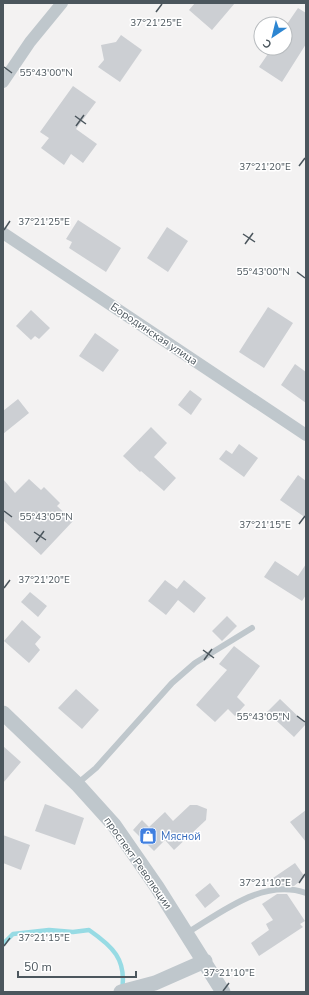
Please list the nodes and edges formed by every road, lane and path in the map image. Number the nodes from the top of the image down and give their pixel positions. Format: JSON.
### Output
{"nodes":[{"id":1,"x":62,"y":3,"type":"edge"},
{"id":2,"x":3,"y":82,"type":"edge"},
{"id":3,"x":3,"y":233,"type":"edge"},
{"id":4,"x":306,"y":435,"type":"edge"},
{"id":5,"x":252,"y":628,"type":"dead end"},
{"id":6,"x":3,"y":713,"type":"edge"},
{"id":7,"x":77,"y":784,"type":"junction"},
{"id":8,"x":306,"y":893,"type":"edge"},
{"id":9,"x":187,"y":933,"type":"junction"},
{"id":10,"x":204,"y":961,"type":"junction"},
{"id":11,"x":121,"y":992,"type":"edge"},
{"id":12,"x":223,"y":992,"type":"edge"}],
"edges":[{"from":1,"to":2,"type":"street"},
{"from":3,"to":4,"type":"street","name":"Бородинская улица"},
{"from":5,"to":7,"type":"lane"},
{"from":6,"to":7,"type":"street","name":"проспект Революции"},
{"from":7,"to":9,"type":"street","name":"проспект Революции"},
{"from":8,"to":9,"type":"lane"},
{"from":9,"to":10,"type":"street","name":"проспект Революции"},
{"from":10,"to":11,"type":"street"},
{"from":10,"to":12,"type":"street","name":"проспект Революции"}]}
